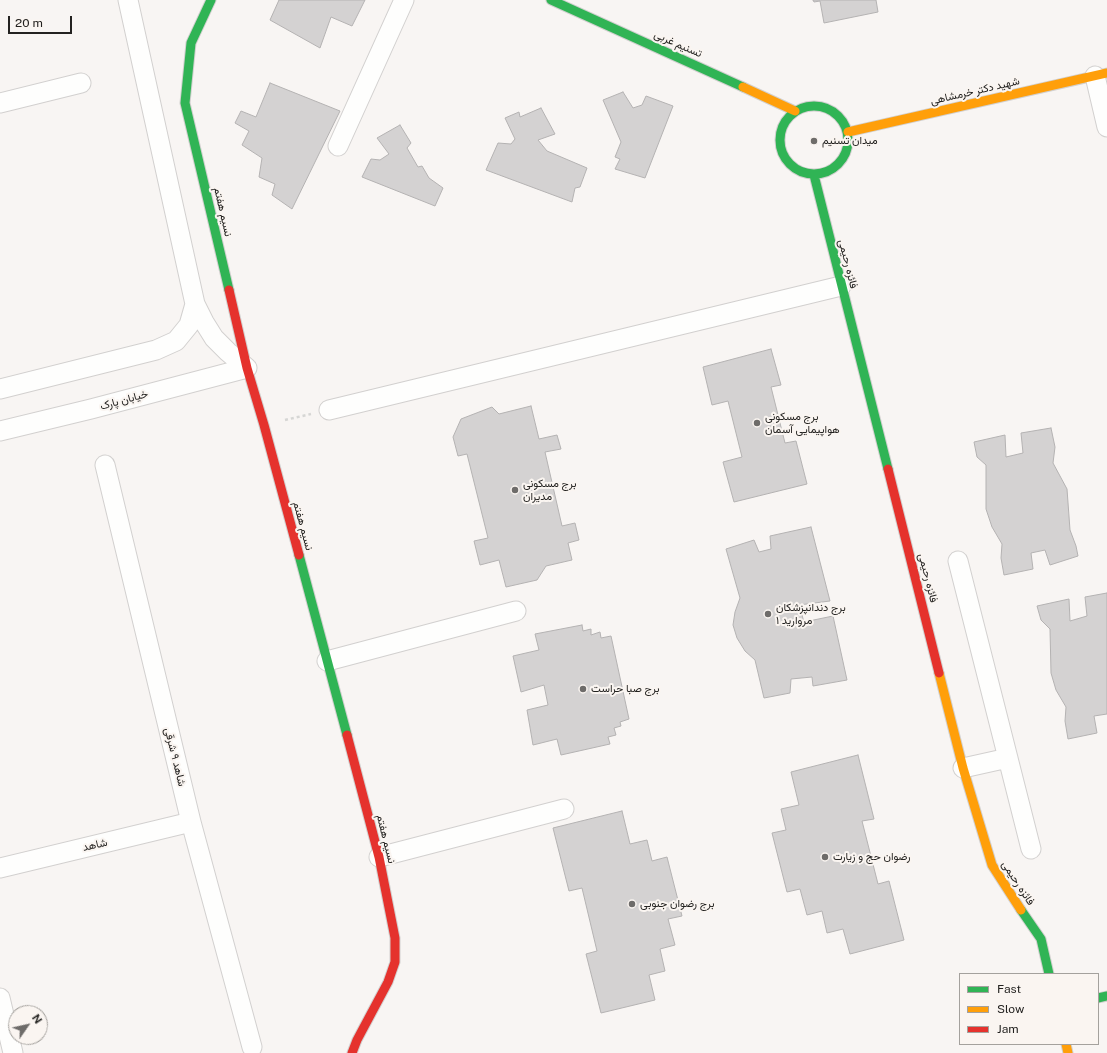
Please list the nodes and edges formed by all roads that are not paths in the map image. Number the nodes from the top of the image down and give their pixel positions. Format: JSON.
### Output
{"nodes":[{"id":1,"x":211,"y":0,"type":"edge"},
{"id":2,"x":404,"y":0,"type":"edge"},
{"id":3,"x":551,"y":0,"type":"edge"},
{"id":4,"x":129,"y":2,"type":"edge"},
{"id":5,"x":1101,"y":74,"type":"edge"},
{"id":6,"x":81,"y":83,"type":"dead end"},
{"id":7,"x":0,"y":103,"type":"edge"},
{"id":8,"x":795,"y":111,"type":"junction"},
{"id":9,"x":1107,"y":128,"type":"edge"},
{"id":10,"x":848,"y":132,"type":"junction"},
{"id":11,"x":338,"y":146,"type":"dead end"},
{"id":12,"x":814,"y":175,"type":"junction"},
{"id":13,"x":841,"y":286,"type":"junction"},
{"id":14,"x":195,"y":304,"type":"junction"},
{"id":15,"x":247,"y":368,"type":"junction"},
{"id":16,"x":0,"y":389,"type":"edge"},
{"id":17,"x":329,"y":410,"type":"road end"},
{"id":18,"x":0,"y":431,"type":"edge"},
{"id":19,"x":105,"y":465,"type":"dead end"},
{"id":20,"x":958,"y":561,"type":"dead end"},
{"id":21,"x":516,"y":611,"type":"dead end"},
{"id":22,"x":327,"y":661,"type":"junction"},
{"id":23,"x":1008,"y":758,"type":"junction"},
{"id":24,"x":963,"y":768,"type":"junction"},
{"id":25,"x":564,"y":809,"type":"dead end"},
{"id":26,"x":191,"y":822,"type":"junction"},
{"id":27,"x":1031,"y":849,"type":"dead end"},
{"id":28,"x":378,"y":856,"type":"junction"},
{"id":29,"x":0,"y":868,"type":"edge"},
{"id":30,"x":1049,"y":973,"type":"edge"},
{"id":31,"x":0,"y":998,"type":"edge"},
{"id":32,"x":252,"y":1047,"type":"dead end"},
{"id":33,"x":13,"y":1053,"type":"edge"},
{"id":34,"x":352,"y":1053,"type":"edge"}],
"edges":[{"from":1,"to":15,"type":"street","name":"نسیم هفتم"},
{"from":2,"to":11,"type":"street"},
{"from":3,"to":8,"type":"street","name":"تسنیم غربی"},
{"from":4,"to":14,"type":"street"},
{"from":5,"to":9,"type":"street"},
{"from":5,"to":10,"type":"street","name":"شهید دکتر خرمشاهی"},
{"from":6,"to":7,"type":"street"},
{"from":8,"to":10,"type":"street"},
{"from":8,"to":12,"type":"street"},
{"from":10,"to":12,"type":"street"},
{"from":12,"to":13,"type":"street","name":"فائزه رحیمی"},
{"from":13,"to":17,"type":"street"},
{"from":13,"to":24,"type":"street","name":"فائزه رحیمی"},
{"from":14,"to":15,"type":"street"},
{"from":14,"to":16,"type":"street"},
{"from":15,"to":18,"type":"street","name":"خیابان پارک"},
{"from":15,"to":22,"type":"street","name":"نسیم هفتم"},
{"from":19,"to":26,"type":"street","name":"شاهد ۹ شرقی"},
{"from":20,"to":23,"type":"street"},
{"from":21,"to":22,"type":"street"},
{"from":22,"to":28,"type":"street","name":"نسیم هفتم"},
{"from":23,"to":24,"type":"street"},
{"from":23,"to":27,"type":"street"},
{"from":24,"to":30,"type":"street","name":"فائزه رحیمی"},
{"from":25,"to":28,"type":"street"},
{"from":26,"to":29,"type":"street","name":"شاهد"},
{"from":26,"to":32,"type":"street","name":"شاهد ۹ شرقی"},
{"from":28,"to":34,"type":"street","name":"نسیم هفتم"},
{"from":31,"to":33,"type":"street"}]}
